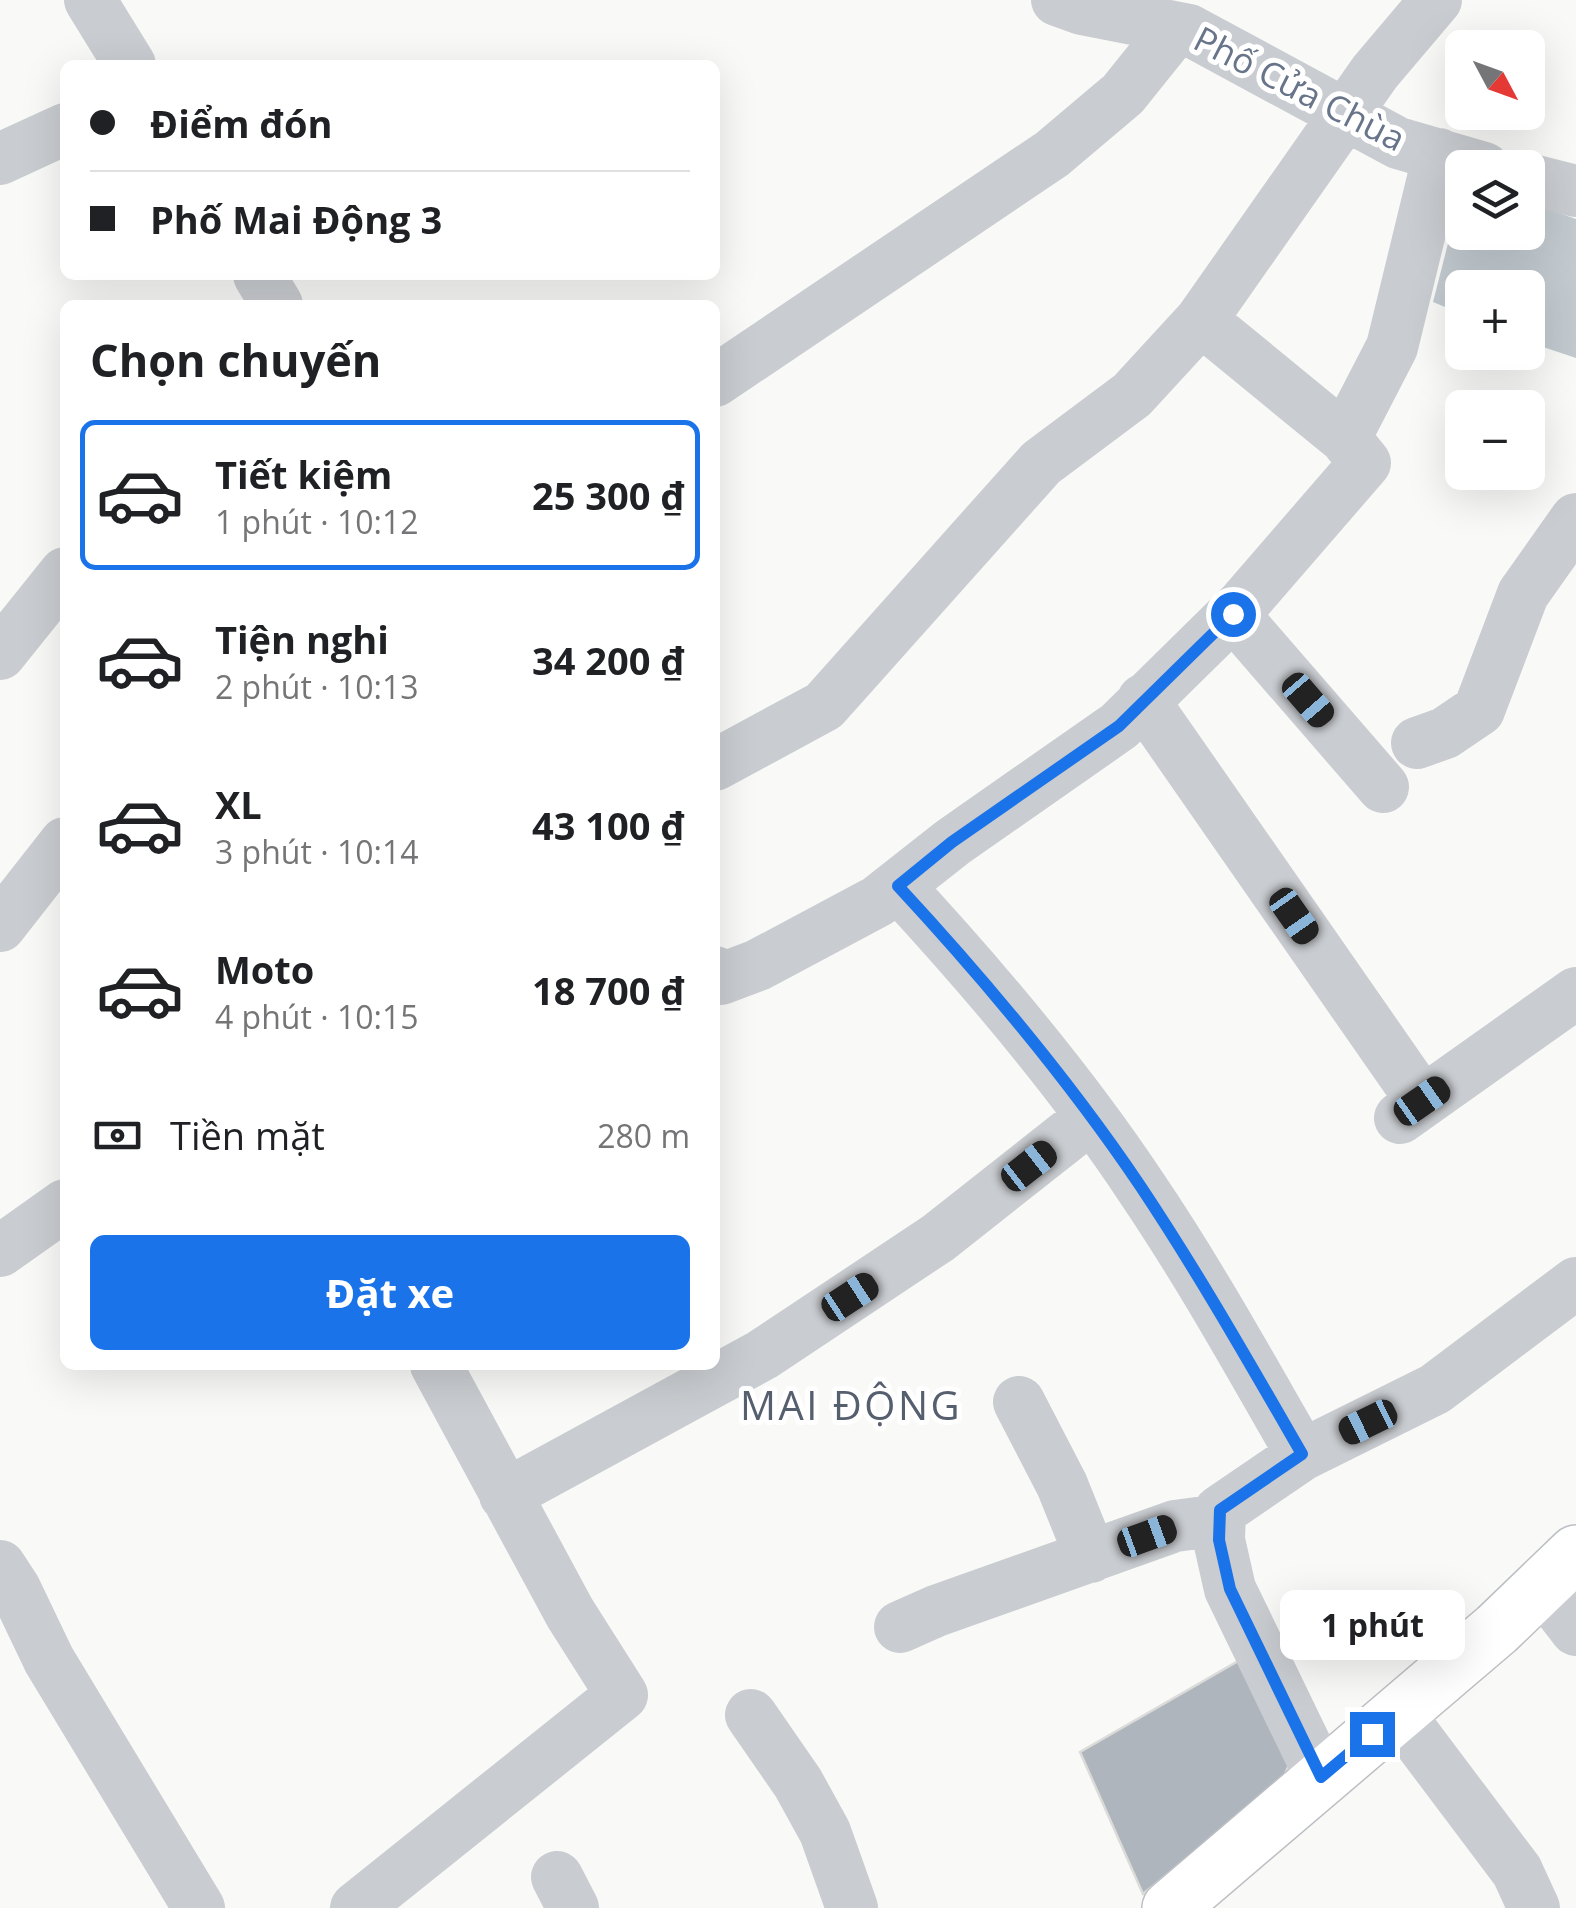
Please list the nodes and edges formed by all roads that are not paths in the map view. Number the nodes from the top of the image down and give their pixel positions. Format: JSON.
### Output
{"nodes":[{"id":1,"x":90,"y":0,"type":"edge"},
{"id":2,"x":1057,"y":0,"type":"edge"},
{"id":3,"x":1436,"y":0,"type":"edge"},
{"id":4,"x":1176,"y":28,"type":"junction"},
{"id":5,"x":127,"y":60,"type":"edge"},
{"id":6,"x":1348,"y":114,"type":"junction"},
{"id":7,"x":60,"y":131,"type":"edge"},
{"id":8,"x":1445,"y":156,"type":"edge"},
{"id":9,"x":0,"y":160,"type":"edge"},
{"id":10,"x":1545,"y":183,"type":"edge"},
{"id":11,"x":1576,"y":191,"type":"edge"},
{"id":12,"x":1445,"y":204,"type":"edge"},
{"id":13,"x":1201,"y":320,"type":"junction"},
{"id":14,"x":720,"y":378,"type":"edge"},
{"id":15,"x":1345,"y":438,"type":"junction"},
{"id":16,"x":1576,"y":520,"type":"edge"},
{"id":17,"x":60,"y":579,"type":"edge"},
{"id":18,"x":1233,"y":614,"type":"junction"},
{"id":19,"x":0,"y":654,"type":"edge"},
{"id":20,"x":1143,"y":700,"type":"junction"},
{"id":21,"x":1416,"y":743,"type":"dead end"},
{"id":22,"x":720,"y":762,"type":"edge"},
{"id":23,"x":1383,"y":787,"type":"dead end"},
{"id":24,"x":60,"y":849,"type":"edge"},
{"id":25,"x":898,"y":886,"type":"junction"},
{"id":26,"x":0,"y":926,"type":"edge"},
{"id":27,"x":720,"y":977,"type":"edge"},
{"id":28,"x":1576,"y":993,"type":"edge"},
{"id":29,"x":1090,"y":1118,"type":"junction"},
{"id":30,"x":60,"y":1209,"type":"edge"},
{"id":31,"x":0,"y":1251,"type":"edge"},
{"id":32,"x":1576,"y":1283,"type":"edge"},
{"id":33,"x":439,"y":1370,"type":"edge"},
{"id":34,"x":1019,"y":1402,"type":"dead end"},
{"id":35,"x":1302,"y":1454,"type":"junction"},
{"id":36,"x":505,"y":1496,"type":"junction"},
{"id":37,"x":1220,"y":1520,"type":"junction"},
{"id":38,"x":1091,"y":1556,"type":"junction"},
{"id":39,"x":0,"y":1566,"type":"edge"},
{"id":40,"x":1559,"y":1570,"type":"edge"},
{"id":41,"x":900,"y":1626,"type":"dead end"},
{"id":42,"x":1576,"y":1630,"type":"edge"},
{"id":43,"x":1398,"y":1713,"type":"junction"},
{"id":44,"x":751,"y":1715,"type":"dead end"},
{"id":45,"x":1321,"y":1777,"type":"junction"},
{"id":46,"x":200,"y":1908,"type":"edge"},
{"id":47,"x":356,"y":1908,"type":"edge"},
{"id":48,"x":852,"y":1908,"type":"edge"},
{"id":49,"x":1170,"y":1908,"type":"edge"},
{"id":50,"x":1534,"y":1908,"type":"edge"}],
"edges":[{"from":1,"to":5,"type":"street"},
{"from":2,"to":4,"type":"street","name":"Phố Cửa Chùa"},
{"from":3,"to":6,"type":"street"},
{"from":4,"to":6,"type":"street","name":"Phố Cửa Chùa"},
{"from":4,"to":14,"type":"street"},
{"from":6,"to":8,"type":"street","name":"Phố Cửa Chùa"},
{"from":6,"to":13,"type":"street"},
{"from":7,"to":9,"type":"street"},
{"from":10,"to":11,"type":"street"},
{"from":12,"to":15,"type":"street"},
{"from":13,"to":15,"type":"street"},
{"from":13,"to":22,"type":"street"},
{"from":15,"to":18,"type":"street"},
{"from":16,"to":21,"type":"street"},
{"from":17,"to":19,"type":"street"},
{"from":18,"to":20,"type":"street"},
{"from":18,"to":23,"type":"street"},
{"from":20,"to":25,"type":"street"},
{"from":20,"to":28,"type":"street"},
{"from":24,"to":26,"type":"street"},
{"from":25,"to":27,"type":"street"},
{"from":25,"to":29,"type":"street"},
{"from":29,"to":35,"type":"street"},
{"from":29,"to":36,"type":"street"},
{"from":30,"to":31,"type":"street"},
{"from":32,"to":35,"type":"street"},
{"from":33,"to":36,"type":"street"},
{"from":34,"to":38,"type":"street"},
{"from":35,"to":37,"type":"street"},
{"from":36,"to":47,"type":"street"},
{"from":37,"to":38,"type":"street"},
{"from":37,"to":45,"type":"street"},
{"from":38,"to":41,"type":"street"},
{"from":39,"to":46,"type":"street"},
{"from":40,"to":42,"type":"street"},
{"from":40,"to":43,"type":"main road"},
{"from":43,"to":45,"type":"main road"},
{"from":43,"to":50,"type":"street"},
{"from":44,"to":48,"type":"street"},
{"from":45,"to":49,"type":"main road"}]}
